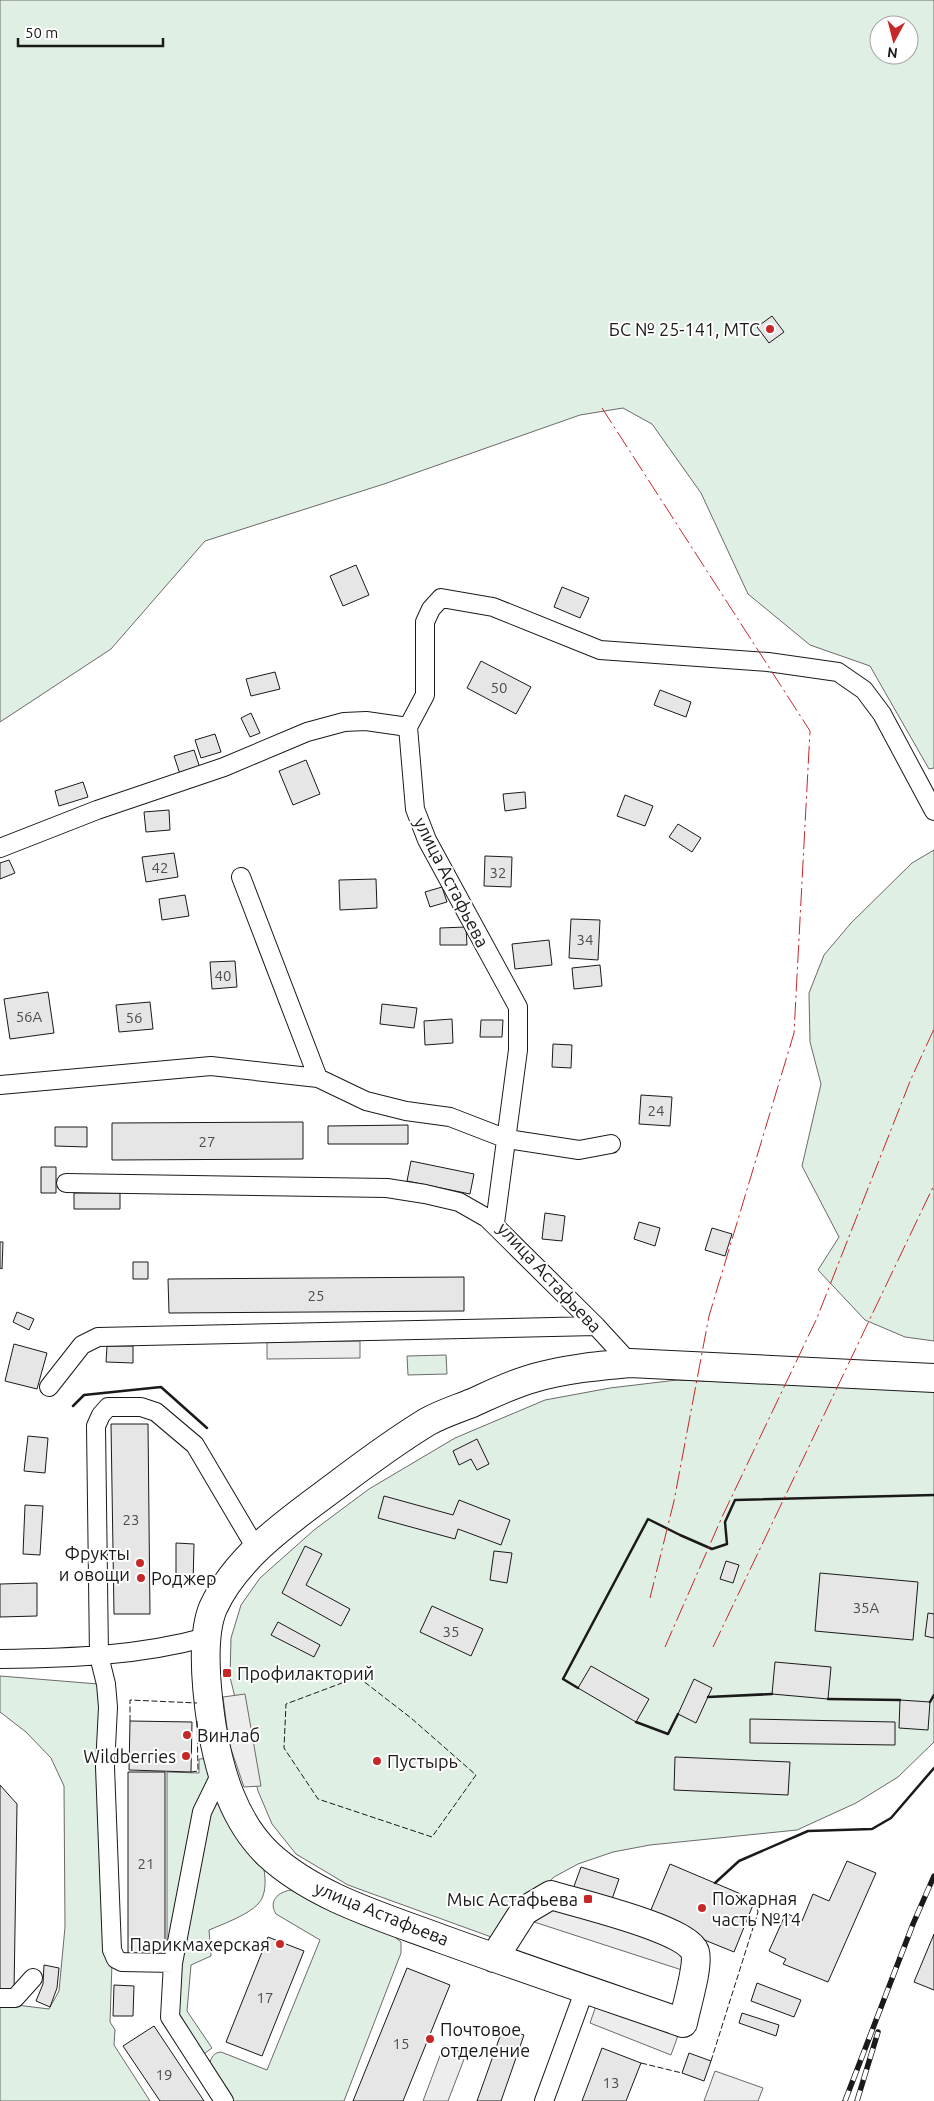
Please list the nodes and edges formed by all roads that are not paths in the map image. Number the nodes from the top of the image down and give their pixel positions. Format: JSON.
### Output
{"nodes":[{"id":1,"x":408,"y":727,"type":"junction"},
{"id":2,"x":934,"y":811,"type":"edge"},
{"id":3,"x":0,"y":848,"type":"edge"},
{"id":4,"x":241,"y":876,"type":"dead end"},
{"id":5,"x":318,"y":1078,"type":"junction"},
{"id":6,"x":0,"y":1085,"type":"edge"},
{"id":7,"x":507,"y":1139,"type":"junction"},
{"id":8,"x":611,"y":1144,"type":"dead end"},
{"id":9,"x":66,"y":1183,"type":"dead end"},
{"id":10,"x":495,"y":1223,"type":"junction"},
{"id":11,"x":596,"y":1326,"type":"junction"},
{"id":12,"x":630,"y":1363,"type":"junction"},
{"id":13,"x":934,"y":1378,"type":"edge"},
{"id":14,"x":49,"y":1387,"type":"dead end"},
{"id":15,"x":257,"y":1550,"type":"junction"},
{"id":16,"x":207,"y":1637,"type":"junction"},
{"id":17,"x":99,"y":1656,"type":"junction"},
{"id":18,"x":0,"y":1659,"type":"edge"},
{"id":19,"x":222,"y":1771,"type":"junction"},
{"id":20,"x":494,"y":1958,"type":"junction"},
{"id":21,"x":173,"y":1963,"type":"junction"},
{"id":22,"x":32,"y":1978,"type":"dead end"},
{"id":23,"x":585,"y":1989,"type":"junction"},
{"id":24,"x":0,"y":1998,"type":"edge"},
{"id":25,"x":224,"y":2101,"type":"edge"},
{"id":26,"x":544,"y":2101,"type":"edge"}],
"edges":[{"from":1,"to":2,"type":"street"},
{"from":1,"to":3,"type":"street"},
{"from":1,"to":7,"type":"street","name":"улица Астафьева"},
{"from":4,"to":5,"type":"street"},
{"from":5,"to":6,"type":"street"},
{"from":5,"to":7,"type":"street"},
{"from":7,"to":8,"type":"street"},
{"from":7,"to":10,"type":"street","name":"улица Астафьева"},
{"from":9,"to":10,"type":"street"},
{"from":10,"to":11,"type":"street","name":"улица Астафьева"},
{"from":11,"to":12,"type":"street","name":"улица Астафьева"},
{"from":11,"to":14,"type":"street"},
{"from":12,"to":13,"type":"main road","name":"улица Астафьева"},
{"from":12,"to":15,"type":"main road","name":"улица Астафьева"},
{"from":15,"to":16,"type":"main road","name":"улица Астафьева"},
{"from":15,"to":17,"type":"street"},
{"from":16,"to":17,"type":"street"},
{"from":16,"to":19,"type":"main road","name":"улица Астафьева"},
{"from":17,"to":18,"type":"street"},
{"from":17,"to":21,"type":"street"},
{"from":19,"to":20,"type":"main road","name":"улица Астафьева"},
{"from":19,"to":21,"type":"street"},
{"from":20,"to":23,"type":"main road","name":"улица Астафьева"},
{"from":20,"to":23,"type":"main road","name":"улица Астафьева"},
{"from":21,"to":25,"type":"street"},
{"from":22,"to":24,"type":"street"},
{"from":23,"to":26,"type":"street"}]}
